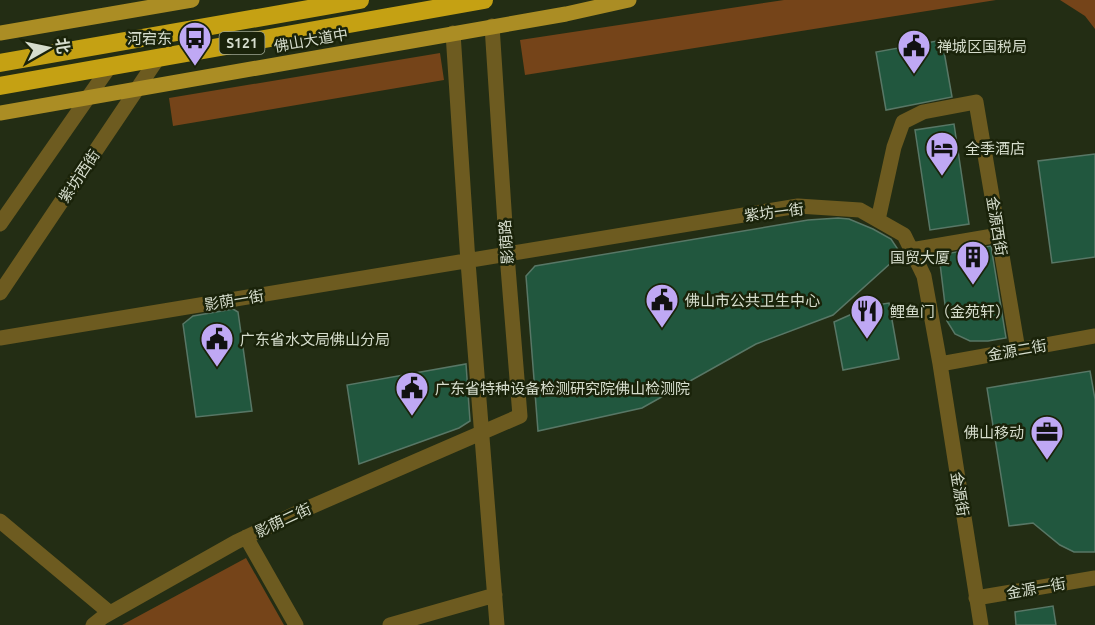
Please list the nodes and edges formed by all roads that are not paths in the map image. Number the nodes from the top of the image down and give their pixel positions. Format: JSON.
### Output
{"nodes":[{"id":1,"x":192,"y":0,"type":"edge"},
{"id":2,"x":360,"y":0,"type":"edge"},
{"id":3,"x":484,"y":0,"type":"edge"},
{"id":4,"x":629,"y":0,"type":"edge"},
{"id":5,"x":136,"y":5,"type":"edge"},
{"id":6,"x":492,"y":26,"type":"junction"},
{"id":7,"x":0,"y":33,"type":"edge"},
{"id":8,"x":453,"y":33,"type":"junction"},
{"id":9,"x":158,"y":58,"type":"junction"},
{"id":10,"x":0,"y":63,"type":"edge"},
{"id":11,"x":110,"y":66,"type":"junction"},
{"id":12,"x":0,"y":86,"type":"edge"},
{"id":13,"x":138,"y":89,"type":"junction"},
{"id":14,"x":88,"y":97,"type":"junction"},
{"id":15,"x":0,"y":114,"type":"edge"},
{"id":16,"x":878,"y":220,"type":"junction"},
{"id":17,"x":0,"y":224,"type":"edge"},
{"id":18,"x":999,"y":235,"type":"junction"},
{"id":19,"x":911,"y":250,"type":"junction"},
{"id":20,"x":507,"y":255,"type":"junction"},
{"id":21,"x":468,"y":262,"type":"junction"},
{"id":22,"x":0,"y":293,"type":"edge"},
{"id":23,"x":1095,"y":336,"type":"edge"},
{"id":24,"x":0,"y":338,"type":"edge"},
{"id":25,"x":1018,"y":350,"type":"junction"},
{"id":26,"x":940,"y":364,"type":"junction"},
{"id":27,"x":481,"y":432,"type":"junction"},
{"id":28,"x":0,"y":521,"type":"edge"},
{"id":29,"x":246,"y":537,"type":"junction"},
{"id":30,"x":1095,"y":578,"type":"edge"},
{"id":31,"x":495,"y":595,"type":"junction"},
{"id":32,"x":976,"y":598,"type":"junction"},
{"id":33,"x":110,"y":613,"type":"junction"},
{"id":34,"x":93,"y":625,"type":"edge"},
{"id":35,"x":296,"y":625,"type":"edge"},
{"id":36,"x":390,"y":625,"type":"edge"},
{"id":37,"x":497,"y":625,"type":"edge"},
{"id":38,"x":981,"y":625,"type":"edge"}],
"edges":[{"from":1,"to":5,"type":"main road"},
{"from":2,"to":10,"type":"highway","name":"佛山大道中","number":"S121"},
{"from":3,"to":9,"type":"highway","name":"佛山大道中","number":"S121"},
{"from":4,"to":6,"type":"main road","name":"佛山大道中"},
{"from":5,"to":7,"type":"main road"},
{"from":6,"to":8,"type":"main road","name":"佛山大道中"},
{"from":6,"to":20,"type":"street","name":"影荫路"},
{"from":8,"to":13,"type":"main road","name":"佛山大道中"},
{"from":8,"to":21,"type":"street"},
{"from":9,"to":11,"type":"highway","name":"佛山大道中","number":"S121"},
{"from":9,"to":13,"type":"street","name":"紫坊西街"},
{"from":11,"to":12,"type":"highway","name":"佛山大道中","number":"S121"},
{"from":11,"to":14,"type":"street"},
{"from":13,"to":14,"type":"main road","name":"佛山大道中"},
{"from":13,"to":22,"type":"street","name":"紫坊西街"},
{"from":14,"to":15,"type":"main road","name":"佛山大道中"},
{"from":14,"to":17,"type":"street"},
{"from":16,"to":18,"type":"street","name":"金源西街"},
{"from":16,"to":19,"type":"street","name":"紫坊一街"},
{"from":16,"to":20,"type":"street","name":"紫坊一街"},
{"from":18,"to":19,"type":"street"},
{"from":18,"to":25,"type":"street","name":"金源西街"},
{"from":19,"to":26,"type":"street","name":"紫坊一街"},
{"from":20,"to":21,"type":"street","name":"紫坊一街"},
{"from":20,"to":27,"type":"street","name":"影荫路"},
{"from":21,"to":24,"type":"street","name":"影荫一街"},
{"from":21,"to":27,"type":"street"},
{"from":23,"to":25,"type":"street","name":"金源二街"},
{"from":25,"to":26,"type":"street","name":"金源二街"},
{"from":26,"to":32,"type":"street","name":"金源街"},
{"from":27,"to":29,"type":"street","name":"影荫二街"},
{"from":27,"to":31,"type":"street"},
{"from":28,"to":33,"type":"street"},
{"from":29,"to":33,"type":"street","name":"影荫二街"},
{"from":29,"to":35,"type":"street"},
{"from":30,"to":32,"type":"street","name":"金源一街"},
{"from":31,"to":36,"type":"street"},
{"from":31,"to":37,"type":"street"},
{"from":32,"to":38,"type":"street","name":"金源街"},
{"from":33,"to":34,"type":"street","name":"影荫二街"}]}
